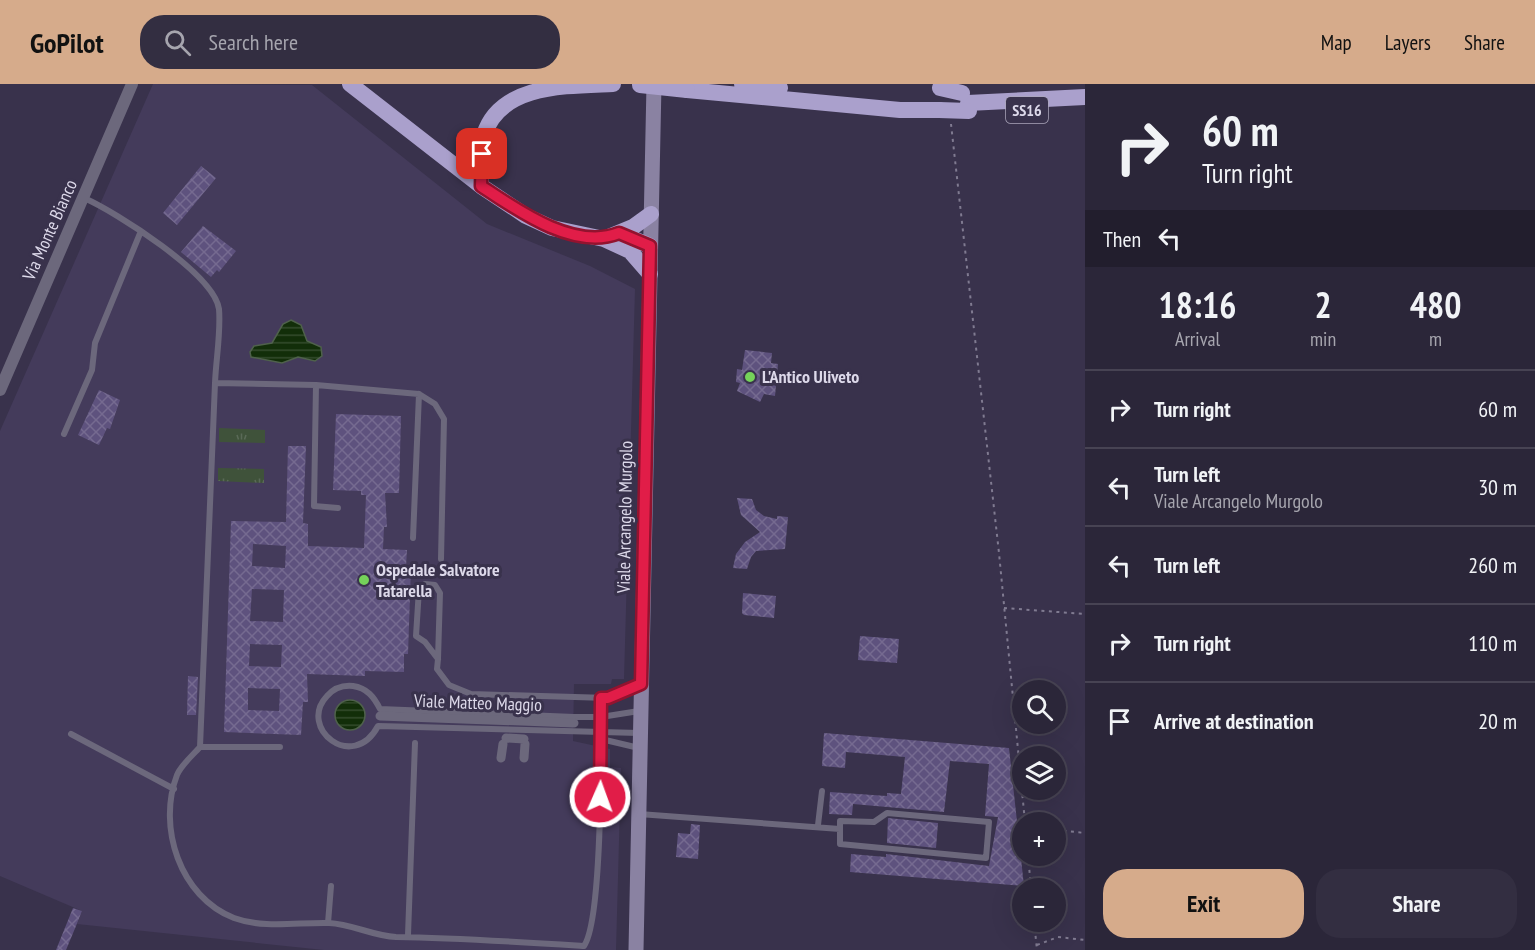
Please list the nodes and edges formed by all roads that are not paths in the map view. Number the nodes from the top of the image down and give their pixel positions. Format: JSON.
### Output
{"nodes":[{"id":1,"x":132,"y":84,"type":"edge"},
{"id":2,"x":350,"y":84,"type":"edge"},
{"id":3,"x":613,"y":84,"type":"edge"},
{"id":4,"x":642,"y":84,"type":"edge"},
{"id":5,"x":742,"y":84,"type":"edge"},
{"id":6,"x":1085,"y":97,"type":"edge"},
{"id":7,"x":940,"y":100,"type":"edge"},
{"id":8,"x":966,"y":102,"type":"junction"},
{"id":9,"x":1085,"y":108,"type":"edge"},
{"id":10,"x":481,"y":186,"type":"junction"},
{"id":11,"x":84,"y":198,"type":"junction"},
{"id":12,"x":651,"y":214,"type":"junction"},
{"id":13,"x":141,"y":231,"type":"junction"},
{"id":14,"x":612,"y":236,"type":"junction"},
{"id":15,"x":650,"y":246,"type":"junction"},
{"id":16,"x":630,"y":251,"type":"junction"},
{"id":17,"x":650,"y":274,"type":"junction"},
{"id":18,"x":215,"y":383,"type":"junction"},
{"id":19,"x":316,"y":385,"type":"junction"},
{"id":20,"x":0,"y":390,"type":"edge"},
{"id":21,"x":419,"y":394,"type":"junction"},
{"id":22,"x":64,"y":434,"type":"dead end"},
{"id":23,"x":338,"y":508,"type":"dead end"},
{"id":24,"x":413,"y":538,"type":"dead end"},
{"id":25,"x":441,"y":559,"type":"dead end"},
{"id":26,"x":438,"y":659,"type":"junction"},
{"id":27,"x":641,"y":684,"type":"junction"},
{"id":28,"x":601,"y":698,"type":"junction"},
{"id":29,"x":640,"y":711,"type":"junction"},
{"id":30,"x":380,"y":716,"type":"dead end"},
{"id":31,"x":601,"y":717,"type":"junction"},
{"id":32,"x":574,"y":723,"type":"dead end"},
{"id":33,"x":515,"y":725,"type":"junction"},
{"id":34,"x":71,"y":734,"type":"dead end"},
{"id":35,"x":601,"y":735,"type":"junction"},
{"id":36,"x":639,"y":740,"type":"junction"},
{"id":37,"x":415,"y":743,"type":"dead end"},
{"id":38,"x":200,"y":747,"type":"junction"},
{"id":39,"x":280,"y":747,"type":"dead end"},
{"id":40,"x":501,"y":758,"type":"dead end"},
{"id":41,"x":524,"y":758,"type":"dead end"},
{"id":42,"x":174,"y":789,"type":"junction"},
{"id":43,"x":822,"y":791,"type":"dead end"},
{"id":44,"x":638,"y":814,"type":"junction"},
{"id":45,"x":818,"y":825,"type":"junction"},
{"id":46,"x":840,"y":829,"type":"junction"},
{"id":47,"x":331,"y":886,"type":"dead end"},
{"id":48,"x":328,"y":923,"type":"junction"},
{"id":49,"x":408,"y":936,"type":"junction"},
{"id":50,"x":636,"y":950,"type":"edge"}],
"edges":[{"from":1,"to":11,"type":"street","name":"Via Monte Bianco"},
{"from":2,"to":10,"type":"highway"},
{"from":3,"to":10,"type":"highway"},
{"from":4,"to":7,"type":"highway","bridge":true},
{"from":4,"to":12,"type":"main road","name":"Viale Arcangelo Murgolo"},
{"from":5,"to":7,"type":"highway"},
{"from":6,"to":8,"type":"highway","number":"SS16"},
{"from":7,"to":8,"type":"highway","bridge":true},
{"from":8,"to":9,"type":"highway","number":"SS16"},
{"from":10,"to":14,"type":"highway"},
{"from":11,"to":13,"type":"lane"},
{"from":11,"to":20,"type":"street","name":"Via Monte Bianco"},
{"from":12,"to":14,"type":"highway"},
{"from":12,"to":15,"type":"main road","name":"Viale Arcangelo Murgolo"},
{"from":13,"to":18,"type":"lane"},
{"from":13,"to":22,"type":"lane"},
{"from":14,"to":15,"type":"highway"},
{"from":14,"to":16,"type":"highway"},
{"from":15,"to":16,"type":"highway"},
{"from":15,"to":17,"type":"main road","name":"Viale Arcangelo Murgolo"},
{"from":16,"to":17,"type":"highway"},
{"from":17,"to":27,"type":"main road","name":"Viale Arcangelo Murgolo"},
{"from":18,"to":19,"type":"lane"},
{"from":18,"to":38,"type":"lane"},
{"from":19,"to":21,"type":"lane"},
{"from":19,"to":23,"type":"lane"},
{"from":21,"to":24,"type":"lane"},
{"from":21,"to":25,"type":"lane"},
{"from":26,"to":26,"type":"lane"},
{"from":26,"to":28,"type":"lane"},
{"from":27,"to":28,"type":"lane"},
{"from":27,"to":29,"type":"main road","name":"Viale Arcangelo Murgolo"},
{"from":28,"to":31,"type":"lane"},
{"from":29,"to":31,"type":"lane"},
{"from":29,"to":36,"type":"main road","name":"Viale Arcangelo Murgolo"},
{"from":30,"to":33,"type":"street","name":"Viale Matteo Maggio"},
{"from":31,"to":33,"type":"lane"},
{"from":31,"to":35,"type":"lane"},
{"from":32,"to":33,"type":"street","name":"Viale Matteo Maggio"},
{"from":33,"to":35,"type":"lane"},
{"from":34,"to":42,"type":"lane"},
{"from":35,"to":36,"type":"lane"},
{"from":35,"to":36,"type":"lane"},
{"from":35,"to":49,"type":"lane"},
{"from":36,"to":44,"type":"main road","name":"Viale Arcangelo Murgolo"},
{"from":37,"to":49,"type":"lane"},
{"from":38,"to":39,"type":"lane"},
{"from":38,"to":42,"type":"lane"},
{"from":40,"to":41,"type":"street"},
{"from":42,"to":48,"type":"lane"},
{"from":43,"to":45,"type":"lane"},
{"from":44,"to":45,"type":"lane"},
{"from":44,"to":50,"type":"main road","name":"Viale Arcangelo Murgolo"},
{"from":45,"to":46,"type":"lane"},
{"from":46,"to":46,"type":"lane"},
{"from":47,"to":48,"type":"lane"},
{"from":48,"to":49,"type":"lane"}]}
